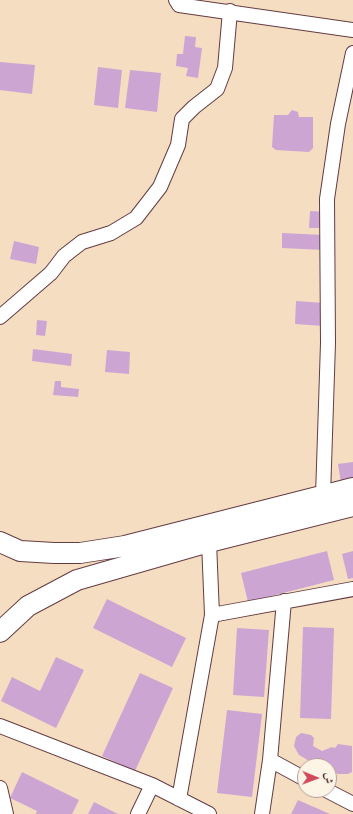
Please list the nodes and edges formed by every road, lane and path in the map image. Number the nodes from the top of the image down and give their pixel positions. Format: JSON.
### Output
{"nodes":[{"id":1,"x":176,"y":0,"type":"edge"},
{"id":2,"x":230,"y":11,"type":"junction"},
{"id":3,"x":353,"y":30,"type":"edge"},
{"id":4,"x":353,"y":53,"type":"edge"},
{"id":5,"x":0,"y":316,"type":"edge"},
{"id":6,"x":353,"y":488,"type":"edge"},
{"id":7,"x":323,"y":496,"type":"junction"},
{"id":8,"x":353,"y":506,"type":"edge"},
{"id":9,"x":0,"y":542,"type":"edge"},
{"id":10,"x":209,"y":542,"type":"junction"},
{"id":11,"x":54,"y":553,"type":"junction"},
{"id":12,"x":125,"y":566,"type":"junction"},
{"id":13,"x":353,"y":589,"type":"edge"},
{"id":14,"x":284,"y":601,"type":"junction"},
{"id":15,"x":212,"y":615,"type":"junction"},
{"id":16,"x":0,"y":632,"type":"edge"},
{"id":17,"x":0,"y":726,"type":"edge"},
{"id":18,"x":270,"y":760,"type":"junction"},
{"id":19,"x":297,"y":775,"type":"edge"},
{"id":20,"x":152,"y":785,"type":"junction"},
{"id":21,"x":0,"y":788,"type":"edge"},
{"id":22,"x":337,"y":795,"type":"edge"},
{"id":23,"x":179,"y":799,"type":"junction"},
{"id":24,"x":353,"y":803,"type":"edge"},
{"id":25,"x":6,"y":814,"type":"edge"},
{"id":26,"x":138,"y":814,"type":"edge"},
{"id":27,"x":209,"y":814,"type":"edge"},
{"id":28,"x":262,"y":814,"type":"edge"}],
"edges":[{"from":1,"to":2,"type":"street"},
{"from":2,"to":3,"type":"street"},
{"from":2,"to":5,"type":"street"},
{"from":4,"to":7,"type":"street"},
{"from":6,"to":7,"type":"main road"},
{"from":7,"to":11,"type":"main road"},
{"from":8,"to":10,"type":"main road"},
{"from":9,"to":11,"type":"main road"},
{"from":10,"to":12,"type":"main road"},
{"from":10,"to":15,"type":"street"},
{"from":11,"to":12,"type":"main road"},
{"from":12,"to":16,"type":"main road"},
{"from":13,"to":14,"type":"street"},
{"from":14,"to":15,"type":"street"},
{"from":14,"to":18,"type":"street"},
{"from":15,"to":23,"type":"street"},
{"from":17,"to":20,"type":"street"},
{"from":18,"to":19,"type":"street"},
{"from":18,"to":28,"type":"street"},
{"from":20,"to":23,"type":"street"},
{"from":20,"to":26,"type":"street"},
{"from":21,"to":25,"type":"street"},
{"from":22,"to":24,"type":"street"},
{"from":23,"to":27,"type":"street"}]}
